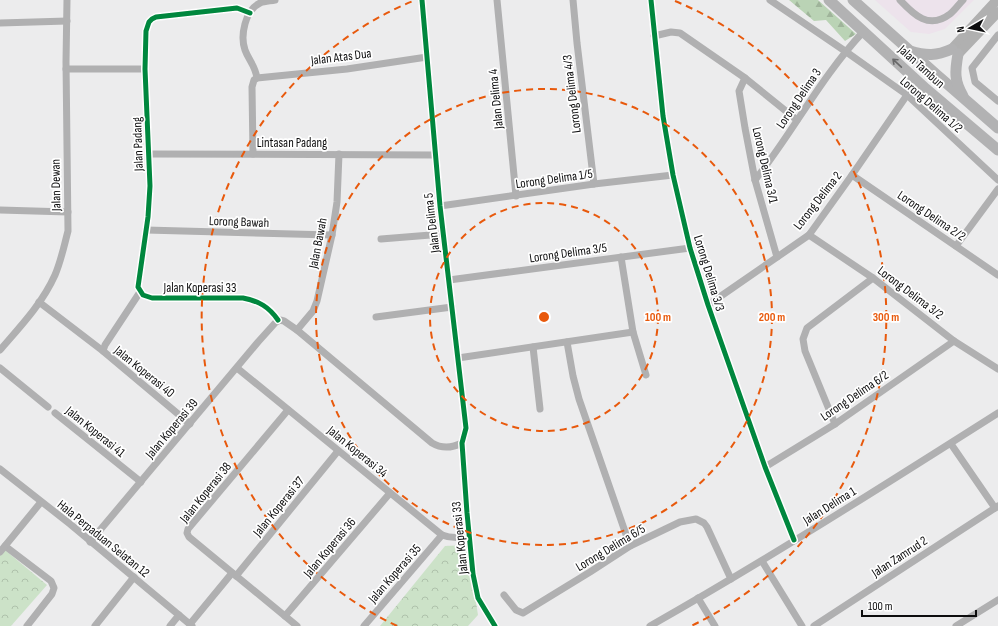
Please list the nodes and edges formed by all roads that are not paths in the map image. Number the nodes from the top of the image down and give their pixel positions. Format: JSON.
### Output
{"nodes":[{"id":1,"x":67,"y":0,"type":"edge"},
{"id":2,"x":275,"y":0,"type":"edge"},
{"id":3,"x":422,"y":0,"type":"edge"},
{"id":4,"x":497,"y":0,"type":"edge"},
{"id":5,"x":573,"y":0,"type":"edge"},
{"id":6,"x":651,"y":0,"type":"edge"},
{"id":7,"x":770,"y":0,"type":"edge"},
{"id":8,"x":829,"y":0,"type":"edge"},
{"id":9,"x":853,"y":0,"type":"edge"},
{"id":10,"x":900,"y":0,"type":"edge"},
{"id":11,"x":963,"y":0,"type":"edge"},
{"id":12,"x":997,"y":0,"type":"edge"},
{"id":13,"x":998,"y":12,"type":"edge"},
{"id":14,"x":250,"y":13,"type":"junction"},
{"id":15,"x":67,"y":21,"type":"junction"},
{"id":16,"x":0,"y":23,"type":"edge"},
{"id":17,"x":863,"y":32,"type":"junction"},
{"id":18,"x":998,"y":35,"type":"edge"},
{"id":19,"x":654,"y":36,"type":"junction"},
{"id":20,"x":846,"y":51,"type":"junction"},
{"id":21,"x":910,"y":51,"type":"junction"},
{"id":22,"x":955,"y":52,"type":"junction"},
{"id":23,"x":427,"y":57,"type":"junction"},
{"id":24,"x":66,"y":69,"type":"junction"},
{"id":25,"x":145,"y":69,"type":"junction"},
{"id":26,"x":257,"y":78,"type":"junction"},
{"id":27,"x":745,"y":78,"type":"junction"},
{"id":28,"x":918,"y":82,"type":"junction"},
{"id":29,"x":907,"y":95,"type":"junction"},
{"id":30,"x":966,"y":101,"type":"junction"},
{"id":31,"x":998,"y":102,"type":"edge"},
{"id":32,"x":797,"y":120,"type":"junction"},
{"id":33,"x":998,"y":128,"type":"edge"},
{"id":34,"x":998,"y":150,"type":"edge"},
{"id":35,"x":149,"y":154,"type":"junction"},
{"id":36,"x":253,"y":154,"type":"junction"},
{"id":37,"x":339,"y":154,"type":"junction"},
{"id":38,"x":435,"y":155,"type":"junction"},
{"id":39,"x":673,"y":175,"type":"junction"},
{"id":40,"x":852,"y":175,"type":"junction"},
{"id":41,"x":755,"y":180,"type":"junction"},
{"id":42,"x":998,"y":180,"type":"edge"},
{"id":43,"x":594,"y":184,"type":"junction"},
{"id":44,"x":998,"y":189,"type":"edge"},
{"id":45,"x":516,"y":196,"type":"junction"},
{"id":46,"x":440,"y":206,"type":"junction"},
{"id":47,"x":0,"y":210,"type":"edge"},
{"id":48,"x":68,"y":212,"type":"junction"},
{"id":49,"x":146,"y":230,"type":"junction"},
{"id":50,"x":443,"y":234,"type":"junction"},
{"id":51,"x":332,"y":235,"type":"junction"},
{"id":52,"x":809,"y":236,"type":"junction"},
{"id":53,"x":381,"y":239,"type":"dead end"},
{"id":54,"x":956,"y":246,"type":"junction"},
{"id":55,"x":690,"y":248,"type":"junction"},
{"id":56,"x":621,"y":257,"type":"junction"},
{"id":57,"x":777,"y":257,"type":"junction"},
{"id":58,"x":998,"y":275,"type":"edge"},
{"id":59,"x":873,"y":278,"type":"junction"},
{"id":60,"x":449,"y":280,"type":"junction"},
{"id":61,"x":140,"y":292,"type":"junction"},
{"id":62,"x":40,"y":302,"type":"junction"},
{"id":63,"x":708,"y":305,"type":"junction"},
{"id":64,"x":452,"y":307,"type":"junction"},
{"id":65,"x":376,"y":317,"type":"dead end"},
{"id":66,"x":278,"y":320,"type":"junction"},
{"id":67,"x":297,"y":330,"type":"junction"},
{"id":68,"x":633,"y":332,"type":"junction"},
{"id":69,"x":954,"y":341,"type":"junction"},
{"id":70,"x":567,"y":342,"type":"junction"},
{"id":71,"x":533,"y":347,"type":"junction"},
{"id":72,"x":0,"y":350,"type":"edge"},
{"id":73,"x":103,"y":351,"type":"junction"},
{"id":74,"x":458,"y":358,"type":"junction"},
{"id":75,"x":0,"y":368,"type":"edge"},
{"id":76,"x":237,"y":368,"type":"junction"},
{"id":77,"x":998,"y":369,"type":"edge"},
{"id":78,"x":646,"y":375,"type":"dead end"},
{"id":79,"x":48,"y":407,"type":"dead end"},
{"id":80,"x":540,"y":409,"type":"dead end"},
{"id":81,"x":288,"y":410,"type":"junction"},
{"id":82,"x":55,"y":413,"type":"dead end"},
{"id":83,"x":998,"y":413,"type":"edge"},
{"id":84,"x":190,"y":424,"type":"junction"},
{"id":85,"x":835,"y":424,"type":"junction"},
{"id":86,"x":462,"y":443,"type":"junction"},
{"id":87,"x":951,"y":444,"type":"junction"},
{"id":88,"x":338,"y":451,"type":"junction"},
{"id":89,"x":765,"y":467,"type":"junction"},
{"id":90,"x":0,"y":469,"type":"edge"},
{"id":91,"x":141,"y":482,"type":"junction"},
{"id":92,"x":390,"y":493,"type":"junction"},
{"id":93,"x":41,"y":502,"type":"junction"},
{"id":94,"x":997,"y":507,"type":"edge"},
{"id":95,"x":442,"y":535,"type":"junction"},
{"id":96,"x":469,"y":536,"type":"junction"},
{"id":97,"x":794,"y":540,"type":"junction"},
{"id":98,"x":90,"y":542,"type":"junction"},
{"id":99,"x":630,"y":546,"type":"junction"},
{"id":100,"x":2,"y":549,"type":"edge"},
{"id":101,"x":762,"y":561,"type":"junction"},
{"id":102,"x":234,"y":574,"type":"junction"},
{"id":103,"x":134,"y":577,"type":"junction"},
{"id":104,"x":731,"y":579,"type":"junction"},
{"id":105,"x":504,"y":595,"type":"dead end"},
{"id":106,"x":698,"y":598,"type":"junction"},
{"id":107,"x":998,"y":600,"type":"edge"},
{"id":108,"x":179,"y":615,"type":"junction"},
{"id":109,"x":285,"y":616,"type":"junction"},
{"id":110,"x":191,"y":625,"type":"edge"},
{"id":111,"x":27,"y":626,"type":"edge"},
{"id":112,"x":95,"y":626,"type":"edge"},
{"id":113,"x":170,"y":626,"type":"edge"},
{"id":114,"x":297,"y":626,"type":"edge"},
{"id":115,"x":364,"y":626,"type":"edge"},
{"id":116,"x":495,"y":626,"type":"edge"},
{"id":117,"x":650,"y":626,"type":"edge"},
{"id":118,"x":715,"y":626,"type":"edge"},
{"id":119,"x":802,"y":626,"type":"edge"},
{"id":120,"x":814,"y":626,"type":"edge"},
{"id":121,"x":956,"y":626,"type":"edge"}],
"edges":[{"from":1,"to":15,"type":"street","name":"Jalan Dewan"},
{"from":2,"to":14,"type":"street"},
{"from":3,"to":23,"type":"street","name":"Jalan Delima 5"},
{"from":4,"to":45,"type":"street","name":"Jalan Delima 4"},
{"from":5,"to":43,"type":"street","name":"Lorong Delima 4/3"},
{"from":6,"to":19,"type":"street","name":"Lorong Delima 3/3"},
{"from":7,"to":20,"type":"street","name":"Lorong Delima 1/2"},
{"from":8,"to":17,"type":"main road","name":"Jalan Tambun"},
{"from":9,"to":21,"type":"main road","name":"Jalan Tambun"},
{"from":10,"to":11,"type":"street"},
{"from":12,"to":22,"type":"main road"},
{"from":13,"to":22,"type":"main road"},
{"from":14,"to":25,"type":"street","name":"Jalan Padang"},
{"from":14,"to":26,"type":"street"},
{"from":15,"to":16,"type":"street"},
{"from":15,"to":24,"type":"street","name":"Jalan Dewan"},
{"from":17,"to":20,"type":"street","name":"Lorong Delima 3"},
{"from":28,"to":17,"type":"main road","name":"Jalan Tambun","one_way":true},
{"from":18,"to":31,"type":"street"},
{"from":19,"to":27,"type":"street"},
{"from":19,"to":39,"type":"street","name":"Lorong Delima 3/3"},
{"from":20,"to":29,"type":"street","name":"Lorong Delima 1/2"},
{"from":20,"to":32,"type":"street","name":"Lorong Delima 3"},
{"from":21,"to":22,"type":"main road"},
{"from":21,"to":30,"type":"main road","name":"Jalan Tambun"},
{"from":22,"to":30,"type":"main road"},
{"from":23,"to":26,"type":"street","name":"Jalan Atas Dua"},
{"from":23,"to":38,"type":"street","name":"Jalan Delima 5"},
{"from":24,"to":25,"type":"street"},
{"from":24,"to":48,"type":"street","name":"Jalan Dewan"},
{"from":25,"to":35,"type":"street","name":"Jalan Padang"},
{"from":26,"to":36,"type":"street"},
{"from":27,"to":32,"type":"street"},
{"from":27,"to":41,"type":"street","name":"Lorong Delima 3/1"},
{"from":28,"to":29,"type":"street","name":"Lorong Delima 2"},
{"from":28,"to":34,"type":"main road","name":"Jalan Tambun"},
{"from":29,"to":40,"type":"street","name":"Lorong Delima 2"},
{"from":29,"to":42,"type":"street","name":"Lorong Delima 1/2"},
{"from":30,"to":33,"type":"main road","name":"Jalan Tambun"},
{"from":32,"to":41,"type":"street","name":"Lorong Delima 3"},
{"from":35,"to":36,"type":"street","name":"Lintasan Padang"},
{"from":35,"to":49,"type":"street","name":"Jalan Padang"},
{"from":36,"to":37,"type":"street","name":"Lintasan Padang"},
{"from":37,"to":38,"type":"street","name":"Lintasan Padang"},
{"from":37,"to":51,"type":"street","name":"Jalan Bawah"},
{"from":38,"to":46,"type":"street","name":"Jalan Delima 5"},
{"from":39,"to":43,"type":"street","name":"Lorong Delima 1/5"},
{"from":39,"to":55,"type":"street","name":"Lorong Delima 3/3"},
{"from":40,"to":52,"type":"street","name":"Lorong Delima 2"},
{"from":40,"to":54,"type":"street","name":"Lorong Delima 2/2"},
{"from":41,"to":57,"type":"street","name":"Lorong Delima 3/1"},
{"from":43,"to":45,"type":"street","name":"Lorong Delima 1/5"},
{"from":44,"to":54,"type":"street"},
{"from":45,"to":46,"type":"street","name":"Lorong Delima 1/5"},
{"from":46,"to":50,"type":"street","name":"Jalan Delima 5"},
{"from":47,"to":48,"type":"street"},
{"from":48,"to":62,"type":"street","name":"Jalan Dewan"},
{"from":49,"to":51,"type":"street","name":"Lorong Bawah"},
{"from":49,"to":61,"type":"street","name":"Jalan Padang"},
{"from":50,"to":53,"type":"street"},
{"from":50,"to":60,"type":"street","name":"Jalan Delima 5"},
{"from":51,"to":67,"type":"street","name":"Jalan Bawah"},
{"from":52,"to":57,"type":"street","name":"Lorong Delima 2"},
{"from":52,"to":59,"type":"street","name":"Lorong Delima 3/2"},
{"from":54,"to":58,"type":"street","name":"Lorong Delima 2/2"},
{"from":55,"to":56,"type":"street","name":"Lorong Delima 3/5"},
{"from":55,"to":63,"type":"street","name":"Lorong Delima 3/3"},
{"from":56,"to":60,"type":"street","name":"Lorong Delima 3/5"},
{"from":56,"to":68,"type":"street"},
{"from":57,"to":63,"type":"street","name":"Lorong Delima 2"},
{"from":59,"to":69,"type":"street","name":"Lorong Delima 3/2"},
{"from":59,"to":85,"type":"street"},
{"from":60,"to":64,"type":"street","name":"Jalan Delima 5"},
{"from":61,"to":66,"type":"street","name":"Jalan Koperasi 33"},
{"from":61,"to":73,"type":"street","name":"Jalan Koperasi 40"},
{"from":62,"to":72,"type":"street","name":"Jalan Dewan"},
{"from":62,"to":73,"type":"street"},
{"from":63,"to":89,"type":"street","name":"Lorong Delima 3/3"},
{"from":64,"to":65,"type":"street"},
{"from":64,"to":74,"type":"street","name":"Jalan Delima 5"},
{"from":66,"to":67,"type":"street","name":"Jalan Koperasi 33"},
{"from":66,"to":76,"type":"street","name":"Jalan Koperasi 39"},
{"from":67,"to":86,"type":"street","name":"Jalan Koperasi 33"},
{"from":68,"to":70,"type":"street"},
{"from":68,"to":78,"type":"street"},
{"from":69,"to":77,"type":"street","name":"Lorong Delima 3/2"},
{"from":69,"to":85,"type":"street","name":"Lorong Delima 6/2"},
{"from":70,"to":71,"type":"street"},
{"from":70,"to":99,"type":"street"},
{"from":71,"to":74,"type":"street"},
{"from":71,"to":80,"type":"street"},
{"from":73,"to":84,"type":"street","name":"Jalan Koperasi 40"},
{"from":74,"to":86,"type":"street","name":"Jalan Delima 5"},
{"from":75,"to":79,"type":"street"},
{"from":76,"to":81,"type":"street","name":"Jalan Koperasi 34"},
{"from":76,"to":84,"type":"street","name":"Jalan Koperasi 39"},
{"from":81,"to":88,"type":"street","name":"Jalan Koperasi 34"},
{"from":81,"to":102,"type":"street","name":"Jalan Koperasi 38"},
{"from":82,"to":91,"type":"street","name":"Jalan Koperasi 41"},
{"from":83,"to":87,"type":"street","name":"Jalan Delima 1"},
{"from":84,"to":91,"type":"street","name":"Jalan Koperasi 39"},
{"from":85,"to":89,"type":"street","name":"Lorong Delima 6/2"},
{"from":86,"to":96,"type":"street","name":"Jalan Koperasi 33"},
{"from":87,"to":94,"type":"street"},
{"from":87,"to":97,"type":"street","name":"Jalan Delima 1"},
{"from":88,"to":92,"type":"street","name":"Jalan Koperasi 34"},
{"from":88,"to":102,"type":"street","name":"Jalan Koperasi 37"},
{"from":89,"to":97,"type":"street","name":"Lorong Delima 3/3"},
{"from":90,"to":93,"type":"street","name":"Hala Perpaduan Selatan 12"},
{"from":91,"to":98,"type":"street","name":"Jalan Koperasi 39"},
{"from":92,"to":95,"type":"street","name":"Jalan Koperasi 34"},
{"from":92,"to":109,"type":"street","name":"Jalan Koperasi 36"},
{"from":93,"to":98,"type":"street","name":"Hala Perpaduan Selatan 12"},
{"from":93,"to":100,"type":"street"},
{"from":94,"to":120,"type":"street","name":"Jalan Zamrud 2"},
{"from":95,"to":96,"type":"street"},
{"from":95,"to":115,"type":"street","name":"Jalan Koperasi 35"},
{"from":96,"to":116,"type":"street","name":"Jalan Koperasi 33"},
{"from":97,"to":101,"type":"street","name":"Jalan Delima 1"},
{"from":98,"to":103,"type":"street","name":"Hala Perpaduan Selatan 12"},
{"from":99,"to":104,"type":"street","name":"Lorong Delima 6/5"},
{"from":99,"to":105,"type":"street","name":"Lorong Delima 6/5"},
{"from":100,"to":111,"type":"street"},
{"from":101,"to":104,"type":"street","name":"Jalan Delima 1"},
{"from":101,"to":119,"type":"street"},
{"from":102,"to":109,"type":"street","name":"Jalan Koperasi 38"},
{"from":102,"to":110,"type":"street","name":"Jalan Koperasi 37"},
{"from":103,"to":108,"type":"street","name":"Hala Perpaduan Selatan 12"},
{"from":103,"to":112,"type":"street"},
{"from":104,"to":106,"type":"street","name":"Jalan Delima 1"},
{"from":106,"to":117,"type":"street","name":"Jalan Delima 1"},
{"from":106,"to":118,"type":"street"},
{"from":107,"to":121,"type":"street"},
{"from":108,"to":110,"type":"street","name":"Hala Perpaduan Selatan 12"},
{"from":108,"to":113,"type":"street"},
{"from":109,"to":114,"type":"street","name":"Jalan Koperasi 38"}]}
